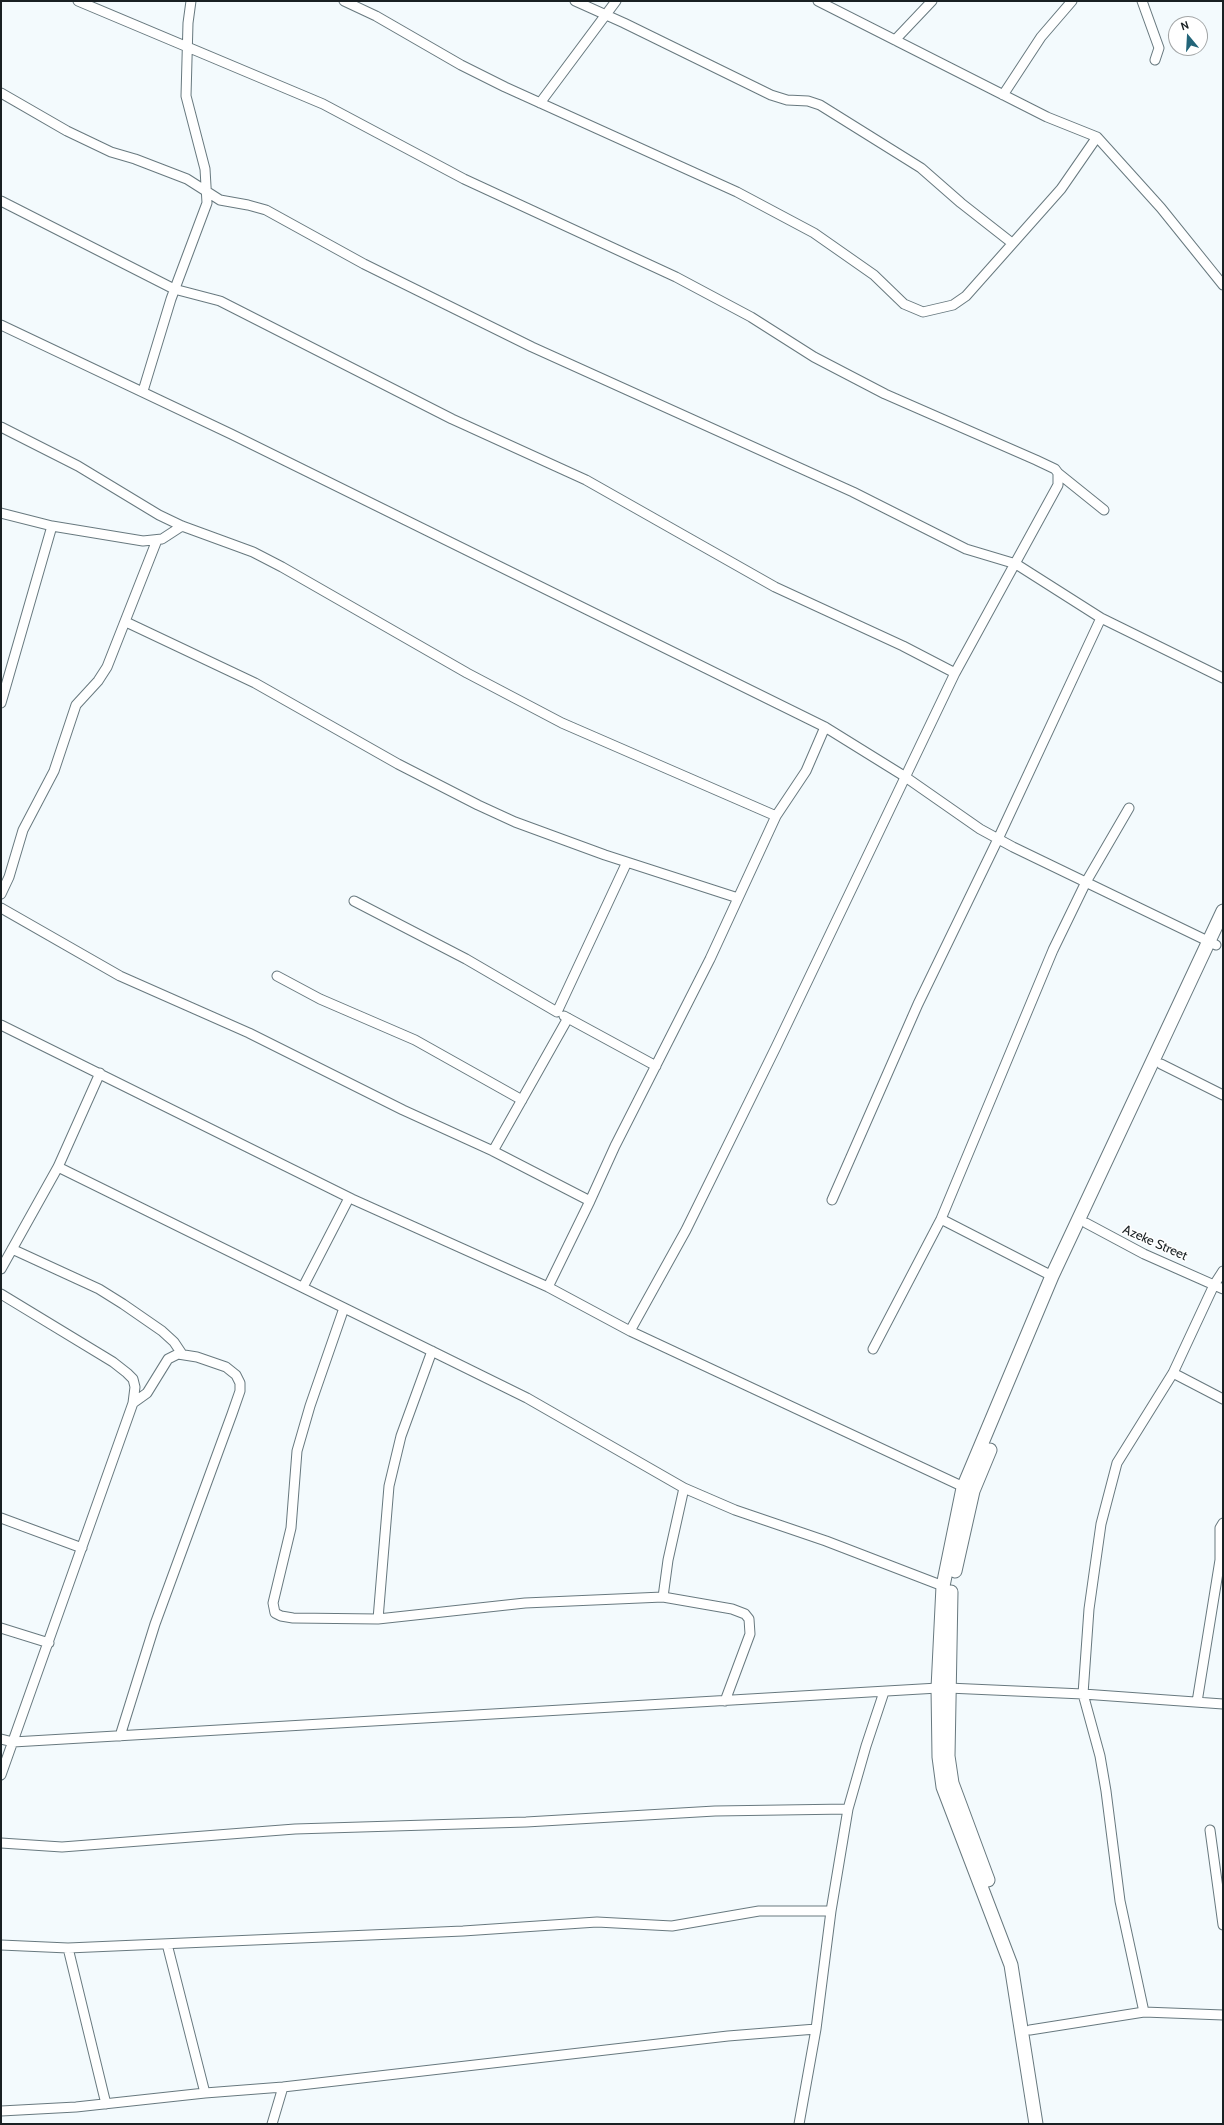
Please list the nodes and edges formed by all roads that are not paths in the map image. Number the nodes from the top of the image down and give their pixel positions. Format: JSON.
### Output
{"nodes":[{"id":1,"x":78,"y":1,"type":"edge"},
{"id":2,"x":191,"y":1,"type":"edge"},
{"id":3,"x":344,"y":1,"type":"edge"},
{"id":4,"x":575,"y":1,"type":"edge"},
{"id":5,"x":616,"y":1,"type":"edge"},
{"id":6,"x":818,"y":1,"type":"edge"},
{"id":7,"x":932,"y":1,"type":"edge"},
{"id":8,"x":1072,"y":1,"type":"edge"},
{"id":9,"x":1142,"y":1,"type":"edge"},
{"id":10,"x":606,"y":14,"type":"junction"},
{"id":11,"x":895,"y":40,"type":"junction"},
{"id":12,"x":187,"y":46,"type":"junction"},
{"id":13,"x":1155,"y":60,"type":"dead end"},
{"id":14,"x":1,"y":93,"type":"edge"},
{"id":15,"x":1003,"y":95,"type":"junction"},
{"id":16,"x":540,"y":103,"type":"junction"},
{"id":17,"x":1097,"y":137,"type":"junction"},
{"id":18,"x":208,"y":192,"type":"junction"},
{"id":19,"x":1,"y":202,"type":"edge"},
{"id":20,"x":1012,"y":243,"type":"junction"},
{"id":21,"x":1223,"y":285,"type":"edge"},
{"id":22,"x":174,"y":289,"type":"junction"},
{"id":23,"x":1,"y":324,"type":"edge"},
{"id":24,"x":143,"y":391,"type":"junction"},
{"id":25,"x":1,"y":427,"type":"edge"},
{"id":26,"x":1058,"y":473,"type":"junction"},
{"id":27,"x":1104,"y":510,"type":"dead end"},
{"id":28,"x":1,"y":513,"type":"edge"},
{"id":29,"x":52,"y":526,"type":"junction"},
{"id":30,"x":182,"y":526,"type":"junction"},
{"id":31,"x":157,"y":540,"type":"junction"},
{"id":32,"x":1016,"y":564,"type":"junction"},
{"id":33,"x":1101,"y":618,"type":"junction"},
{"id":34,"x":126,"y":622,"type":"junction"},
{"id":35,"x":955,"y":673,"type":"junction"},
{"id":36,"x":1223,"y":678,"type":"edge"},
{"id":37,"x":1,"y":703,"type":"edge"},
{"id":38,"x":825,"y":727,"type":"junction"},
{"id":39,"x":904,"y":776,"type":"junction"},
{"id":40,"x":1129,"y":808,"type":"dead end"},
{"id":41,"x":776,"y":816,"type":"junction"},
{"id":42,"x":998,"y":839,"type":"junction"},
{"id":43,"x":627,"y":862,"type":"junction"},
{"id":44,"x":1086,"y":882,"type":"junction"},
{"id":45,"x":1,"y":894,"type":"edge"},
{"id":46,"x":738,"y":898,"type":"junction"},
{"id":47,"x":354,"y":901,"type":"dead end"},
{"id":48,"x":1,"y":908,"type":"edge"},
{"id":49,"x":1223,"y":911,"type":"edge"},
{"id":50,"x":1223,"y":930,"type":"edge"},
{"id":51,"x":1212,"y":943,"type":"junction"},
{"id":52,"x":277,"y":976,"type":"dead end"},
{"id":53,"x":557,"y":1012,"type":"junction"},
{"id":54,"x":568,"y":1018,"type":"junction"},
{"id":55,"x":1,"y":1025,"type":"edge"},
{"id":56,"x":1161,"y":1064,"type":"junction"},
{"id":57,"x":656,"y":1066,"type":"junction"},
{"id":58,"x":100,"y":1073,"type":"junction"},
{"id":59,"x":1223,"y":1095,"type":"edge"},
{"id":60,"x":522,"y":1100,"type":"junction"},
{"id":61,"x":493,"y":1151,"type":"junction"},
{"id":62,"x":58,"y":1167,"type":"junction"},
{"id":63,"x":349,"y":1198,"type":"junction"},
{"id":64,"x":832,"y":1200,"type":"dead end"},
{"id":65,"x":590,"y":1201,"type":"junction"},
{"id":66,"x":941,"y":1219,"type":"junction"},
{"id":67,"x":1086,"y":1223,"type":"junction"},
{"id":68,"x":12,"y":1249,"type":"junction"},
{"id":69,"x":1,"y":1269,"type":"edge"},
{"id":70,"x":1223,"y":1272,"type":"edge"},
{"id":71,"x":1052,"y":1276,"type":"junction"},
{"id":72,"x":303,"y":1287,"type":"junction"},
{"id":73,"x":548,"y":1287,"type":"junction"},
{"id":74,"x":1219,"y":1287,"type":"edge"},
{"id":75,"x":1,"y":1294,"type":"edge"},
{"id":76,"x":344,"y":1308,"type":"junction"},
{"id":77,"x":630,"y":1332,"type":"junction"},
{"id":78,"x":873,"y":1349,"type":"dead end"},
{"id":79,"x":432,"y":1350,"type":"junction"},
{"id":80,"x":182,"y":1354,"type":"junction"},
{"id":81,"x":1173,"y":1373,"type":"junction"},
{"id":82,"x":1223,"y":1400,"type":"edge"},
{"id":83,"x":133,"y":1403,"type":"junction"},
{"id":84,"x":684,"y":1488,"type":"junction"},
{"id":85,"x":968,"y":1490,"type":"junction"},
{"id":86,"x":1,"y":1518,"type":"edge"},
{"id":87,"x":1223,"y":1523,"type":"edge"},
{"id":88,"x":82,"y":1548,"type":"junction"},
{"id":89,"x":943,"y":1586,"type":"junction"},
{"id":90,"x":663,"y":1597,"type":"junction"},
{"id":91,"x":378,"y":1619,"type":"junction"},
{"id":92,"x":1,"y":1628,"type":"edge"},
{"id":93,"x":49,"y":1642,"type":"junction"},
{"id":94,"x":943,"y":1688,"type":"junction"},
{"id":95,"x":884,"y":1692,"type":"junction"},
{"id":96,"x":1083,"y":1694,"type":"junction"},
{"id":97,"x":725,"y":1702,"type":"junction"},
{"id":98,"x":1197,"y":1702,"type":"junction"},
{"id":99,"x":1223,"y":1704,"type":"edge"},
{"id":100,"x":120,"y":1736,"type":"junction"},
{"id":101,"x":1,"y":1739,"type":"edge"},
{"id":102,"x":13,"y":1742,"type":"junction"},
{"id":103,"x":1,"y":1775,"type":"edge"},
{"id":104,"x":848,"y":1810,"type":"junction"},
{"id":105,"x":1210,"y":1830,"type":"dead end"},
{"id":106,"x":1,"y":1843,"type":"edge"},
{"id":107,"x":832,"y":1911,"type":"junction"},
{"id":108,"x":1223,"y":1925,"type":"edge"},
{"id":109,"x":167,"y":1944,"type":"junction"},
{"id":110,"x":1,"y":1945,"type":"edge"},
{"id":111,"x":68,"y":1948,"type":"junction"},
{"id":112,"x":1144,"y":2012,"type":"junction"},
{"id":113,"x":1223,"y":2015,"type":"edge"},
{"id":114,"x":816,"y":2029,"type":"junction"},
{"id":115,"x":1030,"y":2030,"type":"junction"},
{"id":116,"x":283,"y":2087,"type":"junction"},
{"id":117,"x":205,"y":2093,"type":"junction"},
{"id":118,"x":106,"y":2104,"type":"junction"},
{"id":119,"x":1,"y":2111,"type":"edge"},
{"id":120,"x":272,"y":2124,"type":"edge"},
{"id":121,"x":799,"y":2124,"type":"edge"},
{"id":122,"x":1036,"y":2124,"type":"edge"},
{"id":123,"x":1044,"y":2124,"type":"edge"}],
"edges":[{"from":1,"to":12,"type":"street"},
{"from":2,"to":12,"type":"street"},
{"from":3,"to":16,"type":"street"},
{"from":4,"to":10,"type":"street"},
{"from":5,"to":10,"type":"street"},
{"from":6,"to":11,"type":"street"},
{"from":7,"to":11,"type":"street"},
{"from":8,"to":15,"type":"street"},
{"from":9,"to":13,"type":"street"},
{"from":10,"to":16,"type":"street"},
{"from":10,"to":20,"type":"street"},
{"from":11,"to":15,"type":"street"},
{"from":12,"to":18,"type":"street"},
{"from":12,"to":26,"type":"street"},
{"from":14,"to":18,"type":"street"},
{"from":15,"to":17,"type":"street"},
{"from":16,"to":20,"type":"street"},
{"from":17,"to":20,"type":"street"},
{"from":17,"to":21,"type":"street"},
{"from":18,"to":22,"type":"street"},
{"from":18,"to":32,"type":"street"},
{"from":19,"to":22,"type":"street"},
{"from":22,"to":24,"type":"street"},
{"from":22,"to":35,"type":"street"},
{"from":23,"to":24,"type":"street"},
{"from":24,"to":38,"type":"street"},
{"from":25,"to":30,"type":"street"},
{"from":26,"to":27,"type":"street"},
{"from":26,"to":32,"type":"street"},
{"from":28,"to":29,"type":"street"},
{"from":29,"to":31,"type":"street"},
{"from":29,"to":37,"type":"street"},
{"from":30,"to":31,"type":"street"},
{"from":30,"to":41,"type":"street"},
{"from":31,"to":34,"type":"street"},
{"from":32,"to":33,"type":"street"},
{"from":32,"to":35,"type":"street"},
{"from":33,"to":36,"type":"street"},
{"from":33,"to":42,"type":"street"},
{"from":34,"to":43,"type":"street"},
{"from":34,"to":45,"type":"street"},
{"from":35,"to":39,"type":"street"},
{"from":38,"to":39,"type":"street"},
{"from":38,"to":41,"type":"street"},
{"from":39,"to":42,"type":"street"},
{"from":39,"to":77,"type":"street"},
{"from":40,"to":44,"type":"street"},
{"from":41,"to":46,"type":"street"},
{"from":42,"to":44,"type":"street"},
{"from":42,"to":64,"type":"street"},
{"from":43,"to":46,"type":"street"},
{"from":43,"to":53,"type":"street"},
{"from":44,"to":51,"type":"street"},
{"from":44,"to":66,"type":"street"},
{"from":46,"to":57,"type":"street"},
{"from":47,"to":53,"type":"street"},
{"from":48,"to":61,"type":"street"},
{"from":49,"to":51,"type":"main road"},
{"from":50,"to":51,"type":"main road"},
{"from":51,"to":56,"type":"main road"},
{"from":51,"to":71,"type":"main road"},
{"from":52,"to":60,"type":"street"},
{"from":53,"to":54,"type":"street"},
{"from":54,"to":57,"type":"street"},
{"from":54,"to":60,"type":"street"},
{"from":55,"to":58,"type":"street"},
{"from":56,"to":59,"type":"street"},
{"from":56,"to":67,"type":"main road"},
{"from":57,"to":65,"type":"street"},
{"from":58,"to":62,"type":"street"},
{"from":58,"to":63,"type":"street"},
{"from":60,"to":61,"type":"street"},
{"from":61,"to":65,"type":"street"},
{"from":62,"to":68,"type":"street"},
{"from":62,"to":72,"type":"street"},
{"from":63,"to":72,"type":"street"},
{"from":63,"to":73,"type":"street"},
{"from":65,"to":73,"type":"street"},
{"from":66,"to":71,"type":"street"},
{"from":66,"to":78,"type":"street"},
{"from":67,"to":74,"type":"street","name":"Azeke Street"},
{"from":67,"to":85,"type":"main road"},
{"from":68,"to":69,"type":"street"},
{"from":68,"to":80,"type":"street"},
{"from":70,"to":74,"type":"street"},
{"from":71,"to":85,"type":"main road"},
{"from":72,"to":76,"type":"street"},
{"from":73,"to":77,"type":"street"},
{"from":74,"to":81,"type":"street"},
{"from":75,"to":83,"type":"street"},
{"from":76,"to":79,"type":"street"},
{"from":76,"to":91,"type":"street"},
{"from":77,"to":85,"type":"street"},
{"from":79,"to":84,"type":"street"},
{"from":79,"to":91,"type":"street"},
{"from":80,"to":83,"type":"street"},
{"from":80,"to":100,"type":"street"},
{"from":81,"to":82,"type":"street"},
{"from":81,"to":96,"type":"street"},
{"from":83,"to":88,"type":"street"},
{"from":84,"to":89,"type":"street"},
{"from":84,"to":90,"type":"street"},
{"from":85,"to":89,"type":"main road"},
{"from":85,"to":94,"type":"main road"},
{"from":86,"to":88,"type":"street"},
{"from":87,"to":98,"type":"street"},
{"from":88,"to":93,"type":"street"},
{"from":89,"to":94,"type":"main road"},
{"from":90,"to":91,"type":"street"},
{"from":90,"to":97,"type":"street"},
{"from":92,"to":93,"type":"street"},
{"from":93,"to":102,"type":"street"},
{"from":94,"to":95,"type":"street"},
{"from":94,"to":96,"type":"street"},
{"from":94,"to":115,"type":"main road"},
{"from":94,"to":122,"type":"main road"},
{"from":95,"to":97,"type":"street"},
{"from":95,"to":104,"type":"street"},
{"from":96,"to":98,"type":"street"},
{"from":96,"to":112,"type":"street"},
{"from":97,"to":100,"type":"street"},
{"from":98,"to":99,"type":"street"},
{"from":100,"to":102,"type":"street"},
{"from":101,"to":102,"type":"street"},
{"from":102,"to":103,"type":"street"},
{"from":104,"to":106,"type":"street"},
{"from":104,"to":107,"type":"street"},
{"from":105,"to":108,"type":"street"},
{"from":107,"to":109,"type":"street"},
{"from":107,"to":114,"type":"street"},
{"from":109,"to":111,"type":"street"},
{"from":109,"to":117,"type":"street"},
{"from":110,"to":111,"type":"street"},
{"from":111,"to":118,"type":"street"},
{"from":112,"to":113,"type":"street"},
{"from":112,"to":115,"type":"street"},
{"from":114,"to":116,"type":"street"},
{"from":114,"to":121,"type":"street"},
{"from":115,"to":123,"type":"main road"},
{"from":116,"to":117,"type":"street"},
{"from":116,"to":120,"type":"street"},
{"from":117,"to":118,"type":"street"},
{"from":118,"to":119,"type":"street"}]}
